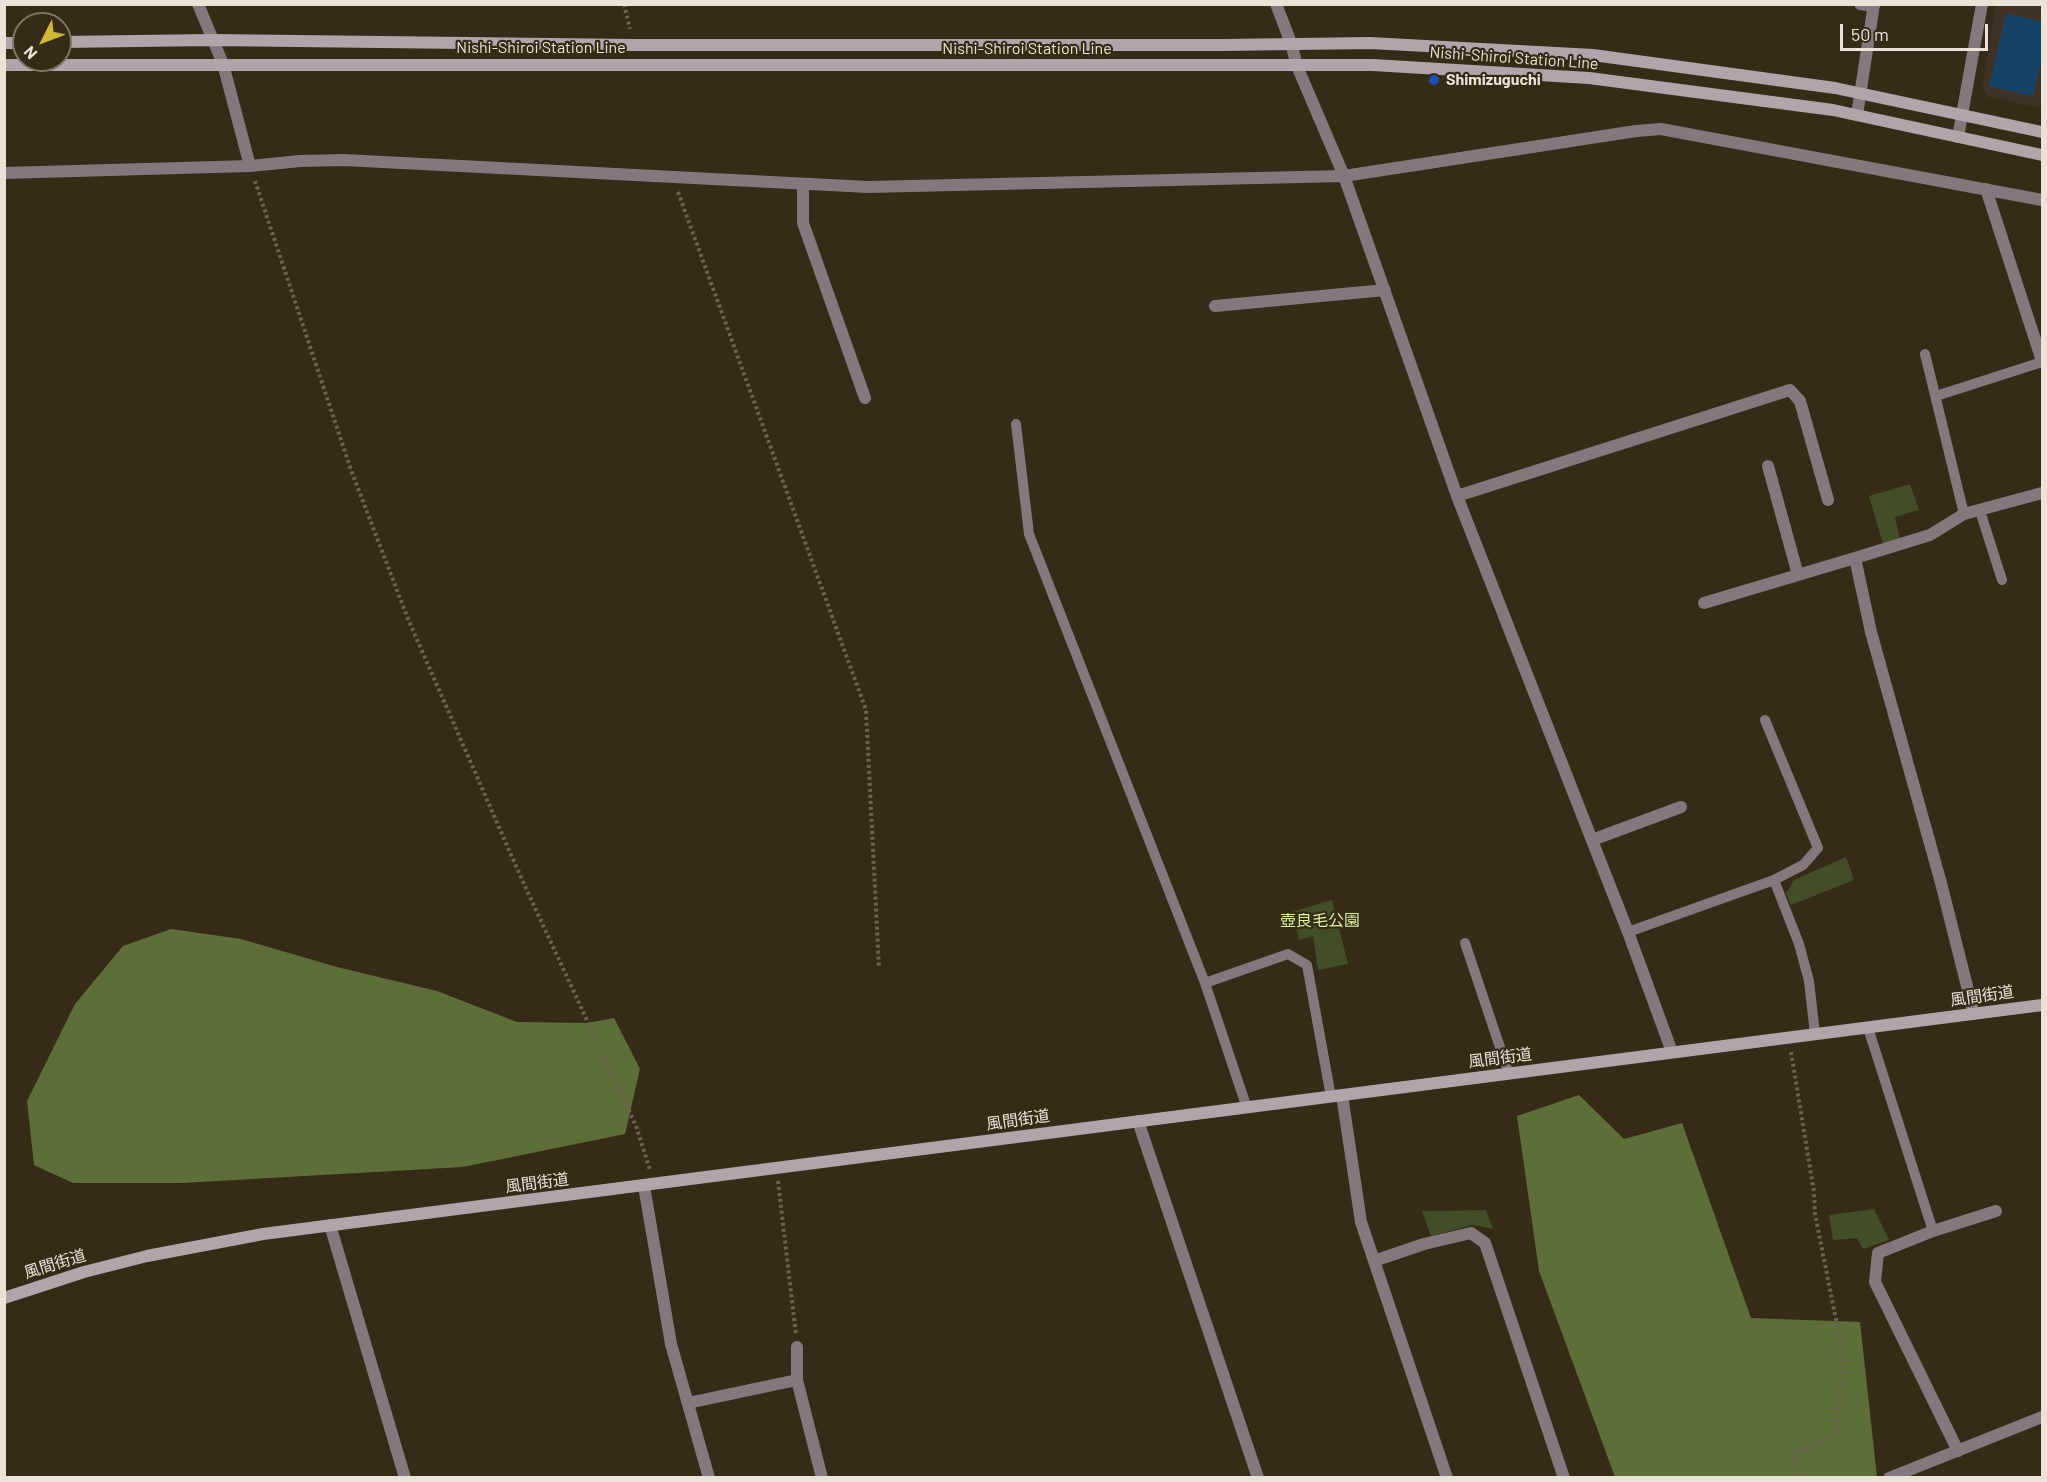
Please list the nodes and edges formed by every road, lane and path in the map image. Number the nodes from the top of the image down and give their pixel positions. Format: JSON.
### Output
{"nodes":[{"id":1,"x":198,"y":4,"type":"edge"},
{"id":2,"x":624,"y":4,"type":"edge"},
{"id":3,"x":1276,"y":4,"type":"edge"},
{"id":4,"x":1860,"y":4,"type":"edge"},
{"id":5,"x":1982,"y":4,"type":"edge"},
{"id":6,"x":1874,"y":5,"type":"edge"},
{"id":7,"x":212,"y":40,"type":"junction"},
{"id":8,"x":72,"y":42,"type":"edge"},
{"id":9,"x":1291,"y":43,"type":"junction"},
{"id":10,"x":634,"y":45,"type":"junction"},
{"id":11,"x":223,"y":64,"type":"junction"},
{"id":12,"x":4,"y":65,"type":"edge"},
{"id":13,"x":1297,"y":66,"type":"junction"},
{"id":14,"x":1860,"y":93,"type":"junction"},
{"id":15,"x":1962,"y":115,"type":"junction"},
{"id":16,"x":1857,"y":116,"type":"junction"},
{"id":17,"x":2043,"y":132,"type":"edge"},
{"id":18,"x":1958,"y":137,"type":"junction"},
{"id":19,"x":2043,"y":155,"type":"edge"},
{"id":20,"x":250,"y":166,"type":"junction"},
{"id":21,"x":4,"y":173,"type":"edge"},
{"id":22,"x":1344,"y":176,"type":"junction"},
{"id":23,"x":673,"y":177,"type":"junction"},
{"id":24,"x":803,"y":184,"type":"junction"},
{"id":25,"x":1986,"y":189,"type":"junction"},
{"id":26,"x":2043,"y":201,"type":"edge"},
{"id":27,"x":1385,"y":290,"type":"junction"},
{"id":28,"x":1215,"y":306,"type":"dead end"},
{"id":29,"x":1925,"y":354,"type":"dead end"},
{"id":30,"x":2043,"y":362,"type":"edge"},
{"id":31,"x":1936,"y":396,"type":"junction"},
{"id":32,"x":865,"y":398,"type":"dead end"},
{"id":33,"x":1016,"y":424,"type":"dead end"},
{"id":34,"x":1768,"y":466,"type":"dead end"},
{"id":35,"x":2043,"y":493,"type":"edge"},
{"id":36,"x":1457,"y":496,"type":"junction"},
{"id":37,"x":1828,"y":500,"type":"dead end"},
{"id":38,"x":1980,"y":511,"type":"junction"},
{"id":39,"x":1964,"y":513,"type":"junction"},
{"id":40,"x":1855,"y":558,"type":"junction"},
{"id":41,"x":1798,"y":575,"type":"junction"},
{"id":42,"x":2002,"y":580,"type":"dead end"},
{"id":43,"x":1704,"y":603,"type":"dead end"},
{"id":44,"x":1765,"y":720,"type":"dead end"},
{"id":45,"x":1682,"y":807,"type":"dead end"},
{"id":46,"x":1592,"y":840,"type":"junction"},
{"id":47,"x":1774,"y":880,"type":"junction"},
{"id":48,"x":1628,"y":932,"type":"junction"},
{"id":49,"x":1465,"y":943,"type":"dead end"},
{"id":50,"x":879,"y":968,"type":"dead end"},
{"id":51,"x":1205,"y":983,"type":"junction"},
{"id":52,"x":2043,"y":1005,"type":"edge"},
{"id":53,"x":1974,"y":1014,"type":"junction"},
{"id":54,"x":1868,"y":1028,"type":"junction"},
{"id":55,"x":1815,"y":1034,"type":"junction"},
{"id":56,"x":1788,"y":1037,"type":"junction"},
{"id":57,"x":1672,"y":1052,"type":"junction"},
{"id":58,"x":1509,"y":1074,"type":"junction"},
{"id":59,"x":1336,"y":1096,"type":"junction"},
{"id":60,"x":1247,"y":1108,"type":"junction"},
{"id":61,"x":1138,"y":1121,"type":"junction"},
{"id":62,"x":776,"y":1167,"type":"junction"},
{"id":63,"x":649,"y":1185,"type":"junction"},
{"id":64,"x":1996,"y":1211,"type":"dead end"},
{"id":65,"x":330,"y":1226,"type":"junction"},
{"id":66,"x":1933,"y":1231,"type":"junction"},
{"id":67,"x":1374,"y":1262,"type":"junction"},
{"id":68,"x":4,"y":1298,"type":"edge"},
{"id":69,"x":797,"y":1347,"type":"joint"},
{"id":70,"x":797,"y":1380,"type":"junction"},
{"id":71,"x":688,"y":1403,"type":"junction"},
{"id":72,"x":2043,"y":1418,"type":"edge"},
{"id":73,"x":1958,"y":1451,"type":"junction"},
{"id":74,"x":405,"y":1478,"type":"edge"},
{"id":75,"x":709,"y":1478,"type":"edge"},
{"id":76,"x":822,"y":1478,"type":"edge"},
{"id":77,"x":1258,"y":1478,"type":"edge"},
{"id":78,"x":1447,"y":1478,"type":"edge"},
{"id":79,"x":1564,"y":1478,"type":"edge"},
{"id":80,"x":1802,"y":1478,"type":"edge"},
{"id":81,"x":1889,"y":1478,"type":"edge"}],
"edges":[{"from":1,"to":7,"type":"street"},
{"from":2,"to":10,"type":"path"},
{"from":3,"to":9,"type":"street"},
{"from":4,"to":6,"type":"street"},
{"from":5,"to":15,"type":"street"},
{"from":6,"to":14,"type":"street"},
{"from":7,"to":8,"type":"main road","name":"Nishi-Shiroi Station Line"},
{"from":7,"to":10,"type":"main road","name":"Nishi-Shiroi Station Line"},
{"from":7,"to":11,"type":"street"},
{"from":9,"to":10,"type":"main road","name":"Nishi-Shiroi Station Line"},
{"from":9,"to":13,"type":"street"},
{"from":9,"to":14,"type":"main road","name":"Nishi-Shiroi Station Line"},
{"from":11,"to":12,"type":"main road","name":"Nishi-Shiroi Station Line"},
{"from":11,"to":13,"type":"main road","name":"Nishi-Shiroi Station Line"},
{"from":11,"to":20,"type":"street"},
{"from":13,"to":16,"type":"main road","name":"Nishi-Shiroi Station Line"},
{"from":13,"to":22,"type":"street"},
{"from":14,"to":15,"type":"main road","name":"Nishi-Shiroi Station Line"},
{"from":14,"to":16,"type":"street"},
{"from":15,"to":17,"type":"main road","name":"Nishi-Shiroi Station Line"},
{"from":15,"to":18,"type":"street"},
{"from":16,"to":18,"type":"main road","name":"Nishi-Shiroi Station Line"},
{"from":18,"to":19,"type":"main road","name":"Nishi-Shiroi Station Line"},
{"from":20,"to":21,"type":"street"},
{"from":20,"to":23,"type":"street"},
{"from":20,"to":63,"type":"path"},
{"from":22,"to":24,"type":"street"},
{"from":22,"to":25,"type":"street"},
{"from":22,"to":27,"type":"street"},
{"from":23,"to":24,"type":"street"},
{"from":23,"to":50,"type":"path"},
{"from":24,"to":32,"type":"street"},
{"from":25,"to":26,"type":"street"},
{"from":25,"to":30,"type":"street"},
{"from":27,"to":28,"type":"street"},
{"from":27,"to":36,"type":"street"},
{"from":29,"to":31,"type":"lane"},
{"from":30,"to":31,"type":"lane"},
{"from":31,"to":39,"type":"lane"},
{"from":33,"to":51,"type":"lane"},
{"from":34,"to":41,"type":"street"},
{"from":35,"to":38,"type":"street"},
{"from":36,"to":37,"type":"street"},
{"from":36,"to":46,"type":"street"},
{"from":38,"to":39,"type":"street"},
{"from":38,"to":42,"type":"lane"},
{"from":39,"to":40,"type":"street"},
{"from":40,"to":41,"type":"street"},
{"from":40,"to":53,"type":"street"},
{"from":41,"to":43,"type":"street"},
{"from":44,"to":47,"type":"lane"},
{"from":45,"to":46,"type":"street"},
{"from":46,"to":48,"type":"street"},
{"from":47,"to":48,"type":"lane"},
{"from":47,"to":55,"type":"lane"},
{"from":48,"to":57,"type":"street"},
{"from":49,"to":58,"type":"lane"},
{"from":51,"to":59,"type":"lane"},
{"from":51,"to":60,"type":"lane"},
{"from":52,"to":53,"type":"main road","name":"風間街道"},
{"from":53,"to":54,"type":"main road","name":"風間街道"},
{"from":54,"to":55,"type":"main road","name":"風間街道"},
{"from":54,"to":66,"type":"lane"},
{"from":55,"to":56,"type":"main road","name":"風間街道"},
{"from":56,"to":57,"type":"main road","name":"風間街道"},
{"from":56,"to":80,"type":"path"},
{"from":57,"to":58,"type":"main road","name":"風間街道"},
{"from":58,"to":59,"type":"main road","name":"風間街道"},
{"from":59,"to":60,"type":"main road","name":"風間街道"},
{"from":59,"to":67,"type":"street"},
{"from":60,"to":61,"type":"main road","name":"風間街道"},
{"from":61,"to":62,"type":"main road","name":"風間街道"},
{"from":61,"to":77,"type":"street"},
{"from":62,"to":63,"type":"main road","name":"風間街道"},
{"from":62,"to":69,"type":"path"},
{"from":63,"to":65,"type":"main road","name":"風間街道"},
{"from":63,"to":71,"type":"street"},
{"from":64,"to":66,"type":"street"},
{"from":65,"to":68,"type":"main road","name":"風間街道"},
{"from":65,"to":74,"type":"street"},
{"from":66,"to":73,"type":"street"},
{"from":67,"to":78,"type":"street"},
{"from":67,"to":79,"type":"street"},
{"from":69,"to":70,"type":"street"},
{"from":70,"to":71,"type":"street"},
{"from":70,"to":76,"type":"street"},
{"from":71,"to":75,"type":"street"},
{"from":72,"to":73,"type":"street"},
{"from":73,"to":81,"type":"street"}]}
